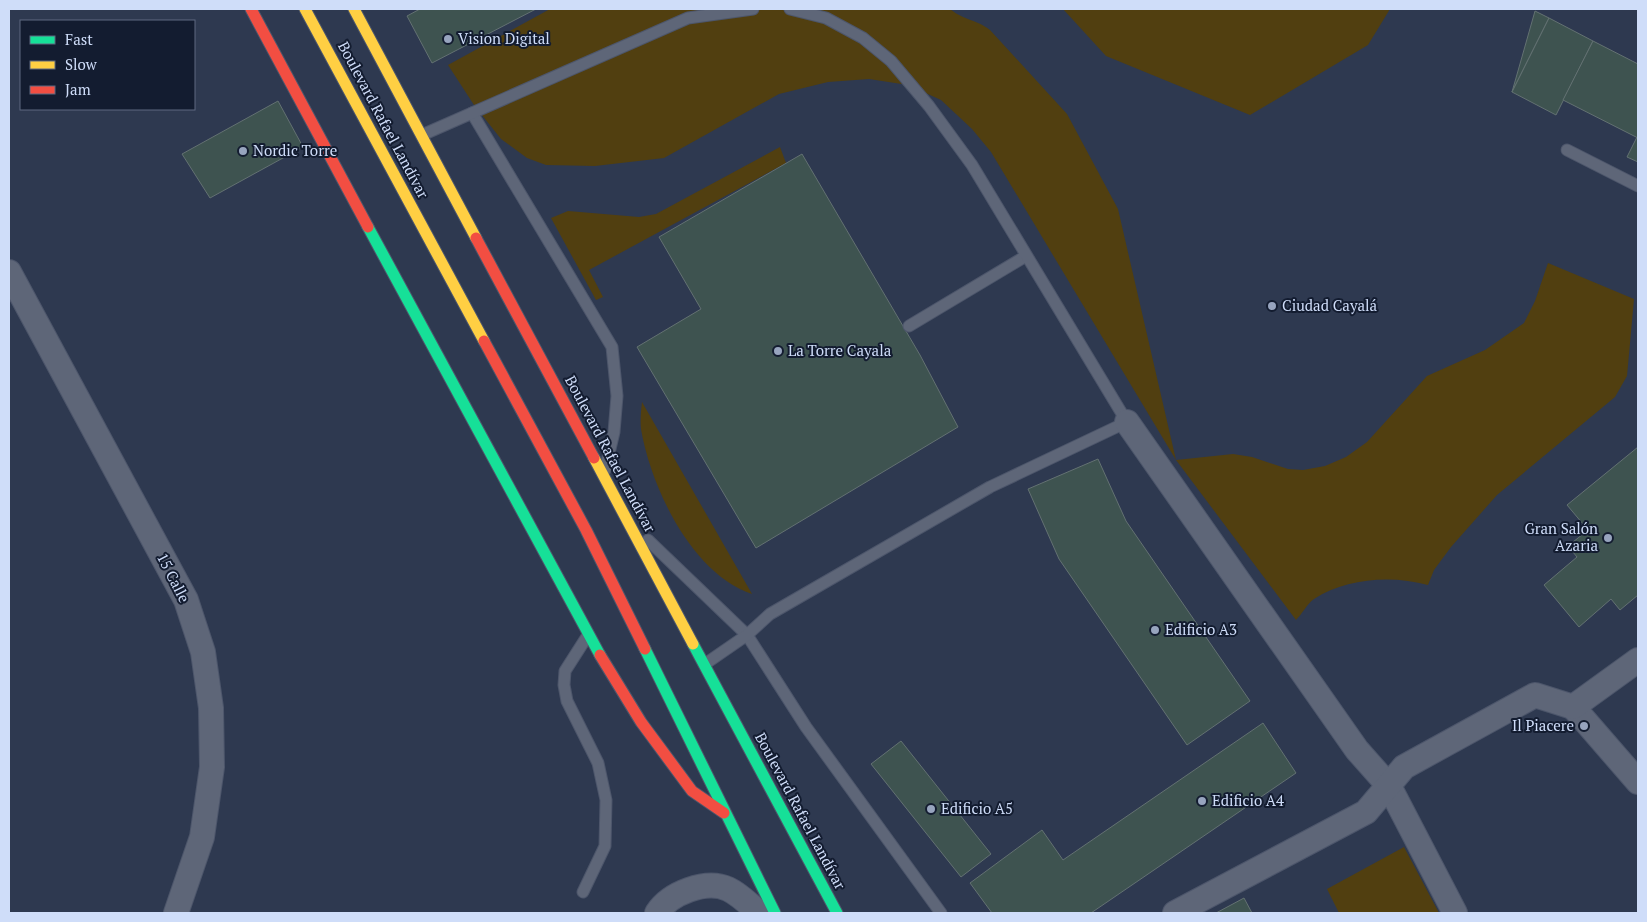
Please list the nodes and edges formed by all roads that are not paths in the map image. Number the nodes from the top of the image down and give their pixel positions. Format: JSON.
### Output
{"nodes":[{"id":1,"x":251,"y":9,"type":"edge"},
{"id":2,"x":305,"y":9,"type":"edge"},
{"id":3,"x":354,"y":9,"type":"edge"},
{"id":4,"x":361,"y":9,"type":"edge"},
{"id":5,"x":753,"y":9,"type":"edge"},
{"id":6,"x":790,"y":9,"type":"edge"},
{"id":7,"x":362,"y":22,"type":"junction"},
{"id":8,"x":472,"y":113,"type":"junction"},
{"id":9,"x":422,"y":135,"type":"junction"},
{"id":10,"x":1568,"y":150,"type":"dead end"},
{"id":11,"x":1638,"y":186,"type":"edge"},
{"id":12,"x":1026,"y":256,"type":"junction"},
{"id":13,"x":9,"y":272,"type":"edge"},
{"id":14,"x":909,"y":326,"type":"dead end"},
{"id":15,"x":1127,"y":422,"type":"junction"},
{"id":16,"x":604,"y":474,"type":"junction"},
{"id":17,"x":629,"y":522,"type":"junction"},
{"id":18,"x":588,"y":635,"type":"junction"},
{"id":19,"x":747,"y":635,"type":"junction"},
{"id":20,"x":1638,"y":660,"type":"edge"},
{"id":21,"x":705,"y":664,"type":"junction"},
{"id":22,"x":1573,"y":707,"type":"junction"},
{"id":23,"x":1638,"y":782,"type":"edge"},
{"id":24,"x":1388,"y":786,"type":"junction"},
{"id":25,"x":724,"y":813,"type":"junction"},
{"id":26,"x":583,"y":892,"type":"dead end"},
{"id":27,"x":176,"y":913,"type":"edge"},
{"id":28,"x":657,"y":913,"type":"edge"},
{"id":29,"x":759,"y":913,"type":"edge"},
{"id":30,"x":775,"y":913,"type":"edge"},
{"id":31,"x":837,"y":913,"type":"edge"},
{"id":32,"x":941,"y":913,"type":"edge"},
{"id":33,"x":1176,"y":913,"type":"edge"},
{"id":34,"x":1455,"y":913,"type":"edge"}],
"edges":[{"from":1,"to":18,"type":"main road"},
{"from":2,"to":25,"type":"main road","name":"Boulevard Rafael Landívar"},
{"from":3,"to":7,"type":"main road","name":"Boulevard Rafael Landívar"},
{"from":4,"to":7,"type":"main road"},
{"from":5,"to":8,"type":"lane"},
{"from":6,"to":12,"type":"lane"},
{"from":7,"to":9,"type":"main road","name":"Boulevard Rafael Landívar"},
{"from":8,"to":9,"type":"lane"},
{"from":8,"to":16,"type":"lane"},
{"from":9,"to":16,"type":"main road","name":"Boulevard Rafael Landívar"},
{"from":10,"to":11,"type":"lane"},
{"from":12,"to":14,"type":"lane"},
{"from":12,"to":15,"type":"lane"},
{"from":13,"to":27,"type":"street","name":"15 Calle"},
{"from":15,"to":19,"type":"lane"},
{"from":15,"to":24,"type":"street"},
{"from":16,"to":17,"type":"main road","name":"Boulevard Rafael Landívar"},
{"from":17,"to":19,"type":"lane"},
{"from":17,"to":21,"type":"main road","name":"Boulevard Rafael Landívar"},
{"from":18,"to":25,"type":"main road"},
{"from":18,"to":26,"type":"lane"},
{"from":19,"to":21,"type":"lane"},
{"from":19,"to":32,"type":"lane"},
{"from":20,"to":22,"type":"street"},
{"from":21,"to":31,"type":"main road","name":"Boulevard Rafael Landívar"},
{"from":22,"to":23,"type":"street"},
{"from":22,"to":24,"type":"street"},
{"from":24,"to":33,"type":"street"},
{"from":24,"to":34,"type":"street"},
{"from":25,"to":30,"type":"main road","name":"Boulevard Rafael Landívar"},
{"from":28,"to":29,"type":"street"}]}
